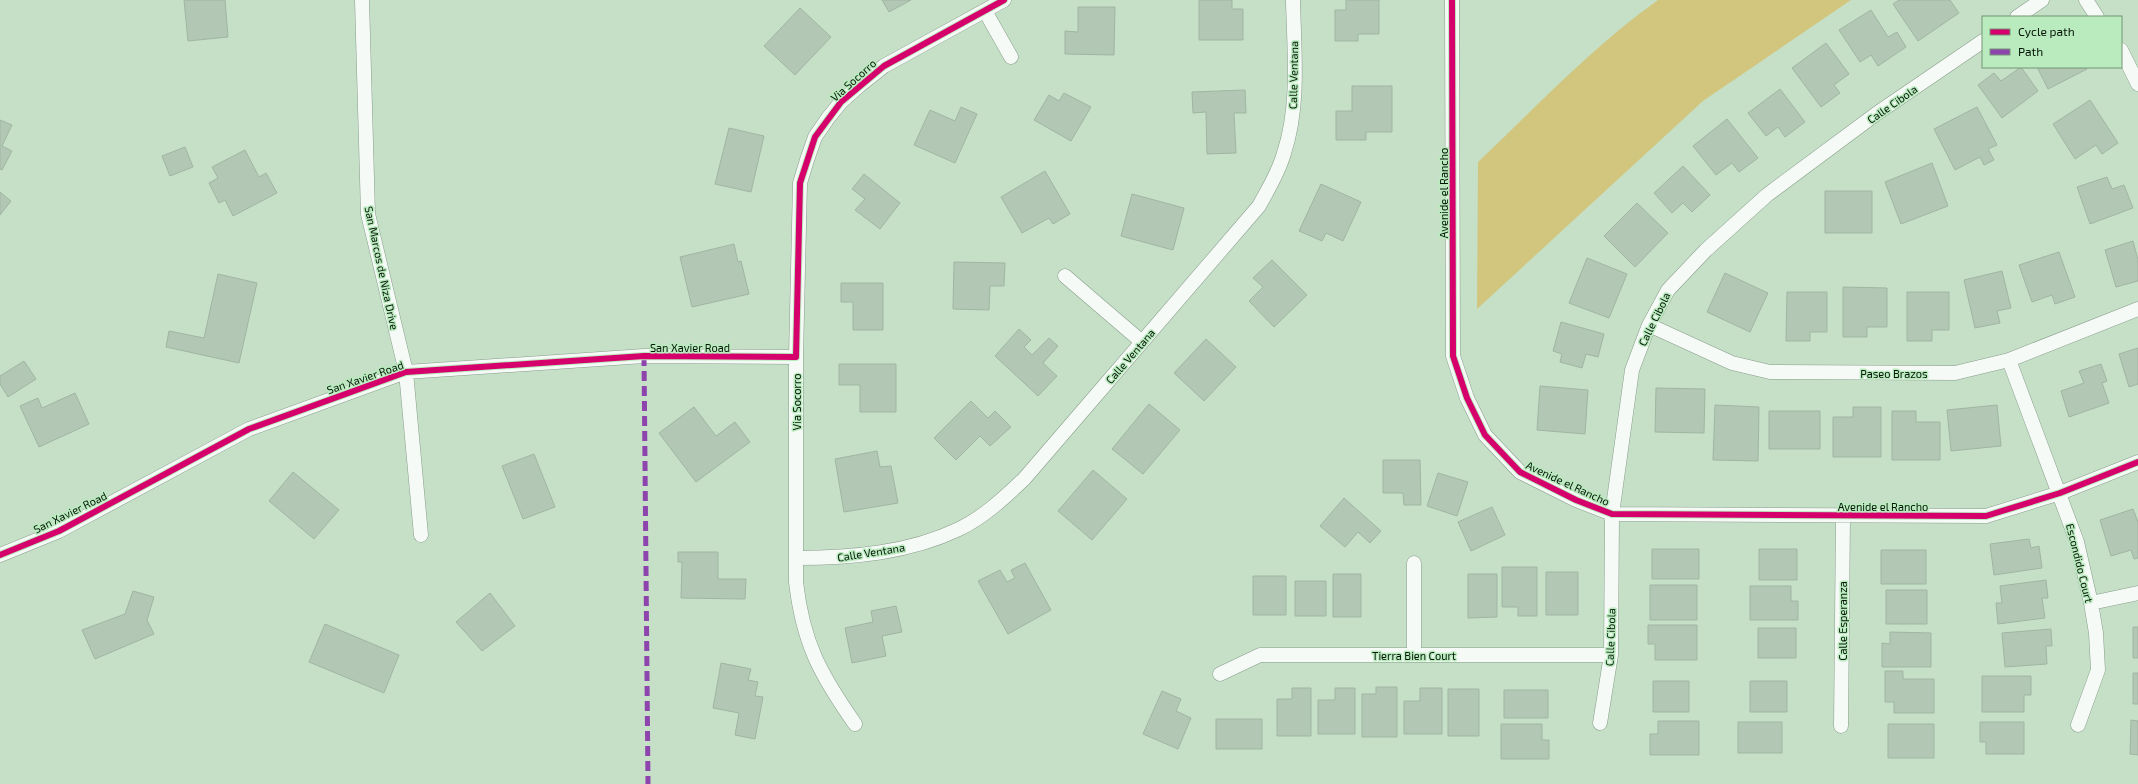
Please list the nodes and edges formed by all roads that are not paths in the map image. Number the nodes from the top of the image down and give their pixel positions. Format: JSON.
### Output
{"nodes":[{"id":1,"x":362,"y":0,"type":"edge"},
{"id":2,"x":1004,"y":0,"type":"edge"},
{"id":3,"x":1293,"y":0,"type":"edge"},
{"id":4,"x":1452,"y":0,"type":"edge"},
{"id":5,"x":2042,"y":0,"type":"edge"},
{"id":6,"x":2086,"y":0,"type":"edge"},
{"id":7,"x":985,"y":11,"type":"junction"},
{"id":8,"x":2018,"y":16,"type":"edge"},
{"id":9,"x":2096,"y":16,"type":"edge"},
{"id":10,"x":1982,"y":41,"type":"edge"},
{"id":11,"x":2122,"y":52,"type":"edge"},
{"id":12,"x":1011,"y":57,"type":"dead end"},
{"id":13,"x":2138,"y":84,"type":"edge"},
{"id":14,"x":1065,"y":276,"type":"dead end"},
{"id":15,"x":2138,"y":309,"type":"edge"},
{"id":16,"x":1649,"y":325,"type":"junction"},
{"id":17,"x":1142,"y":342,"type":"junction"},
{"id":18,"x":796,"y":357,"type":"junction"},
{"id":19,"x":2009,"y":360,"type":"junction"},
{"id":20,"x":406,"y":372,"type":"junction"},
{"id":21,"x":2138,"y":462,"type":"edge"},
{"id":22,"x":2060,"y":493,"type":"junction"},
{"id":23,"x":1612,"y":514,"type":"junction"},
{"id":24,"x":1843,"y":516,"type":"junction"},
{"id":25,"x":421,"y":535,"type":"dead end"},
{"id":26,"x":0,"y":555,"type":"edge"},
{"id":27,"x":796,"y":558,"type":"junction"},
{"id":28,"x":1414,"y":563,"type":"dead end"},
{"id":29,"x":2138,"y":593,"type":"edge"},
{"id":30,"x":2091,"y":603,"type":"junction"},
{"id":31,"x":1414,"y":655,"type":"junction"},
{"id":32,"x":1611,"y":655,"type":"junction"},
{"id":33,"x":1220,"y":674,"type":"dead end"},
{"id":34,"x":1600,"y":723,"type":"dead end"},
{"id":35,"x":855,"y":724,"type":"dead end"},
{"id":36,"x":2078,"y":725,"type":"dead end"},
{"id":37,"x":1841,"y":726,"type":"dead end"}],
"edges":[{"from":1,"to":20,"type":"street","name":"San Marcos de Niza Drive"},
{"from":2,"to":7,"type":"street","name":"Via Socorro"},
{"from":3,"to":17,"type":"street","name":"Calle Ventana"},
{"from":4,"to":23,"type":"street","name":"Avenide el Rancho"},
{"from":5,"to":8,"type":"street"},
{"from":6,"to":9,"type":"street"},
{"from":7,"to":12,"type":"street"},
{"from":7,"to":18,"type":"street","name":"Via Socorro"},
{"from":10,"to":16,"type":"street","name":"Calle Cibola"},
{"from":11,"to":13,"type":"street"},
{"from":14,"to":17,"type":"street"},
{"from":15,"to":19,"type":"street","name":"Paseo Brazos"},
{"from":16,"to":19,"type":"street","name":"Paseo Brazos"},
{"from":16,"to":23,"type":"street","name":"Calle Cibola"},
{"from":17,"to":27,"type":"street","name":"Calle Ventana"},
{"from":18,"to":20,"type":"street","name":"San Xavier Road"},
{"from":18,"to":27,"type":"street","name":"Via Socorro"},
{"from":19,"to":22,"type":"street","name":"Escondido Court"},
{"from":20,"to":25,"type":"street","name":"San Marcos de Niza Drive"},
{"from":20,"to":26,"type":"street","name":"San Xavier Road"},
{"from":21,"to":22,"type":"street","name":"Avenide el Rancho"},
{"from":22,"to":24,"type":"street","name":"Avenide el Rancho"},
{"from":22,"to":30,"type":"street","name":"Escondido Court"},
{"from":23,"to":24,"type":"street","name":"Avenide el Rancho"},
{"from":23,"to":32,"type":"street","name":"Calle Cibola"},
{"from":24,"to":37,"type":"street","name":"Calle Esperanza"},
{"from":27,"to":35,"type":"street","name":"Via Socorro"},
{"from":28,"to":31,"type":"street"},
{"from":29,"to":30,"type":"street"},
{"from":30,"to":36,"type":"street","name":"Escondido Court"},
{"from":31,"to":32,"type":"street","name":"Tierra Bien Court"},
{"from":31,"to":33,"type":"street","name":"Tierra Bien Court"},
{"from":32,"to":34,"type":"street","name":"Calle Cibola"}]}
